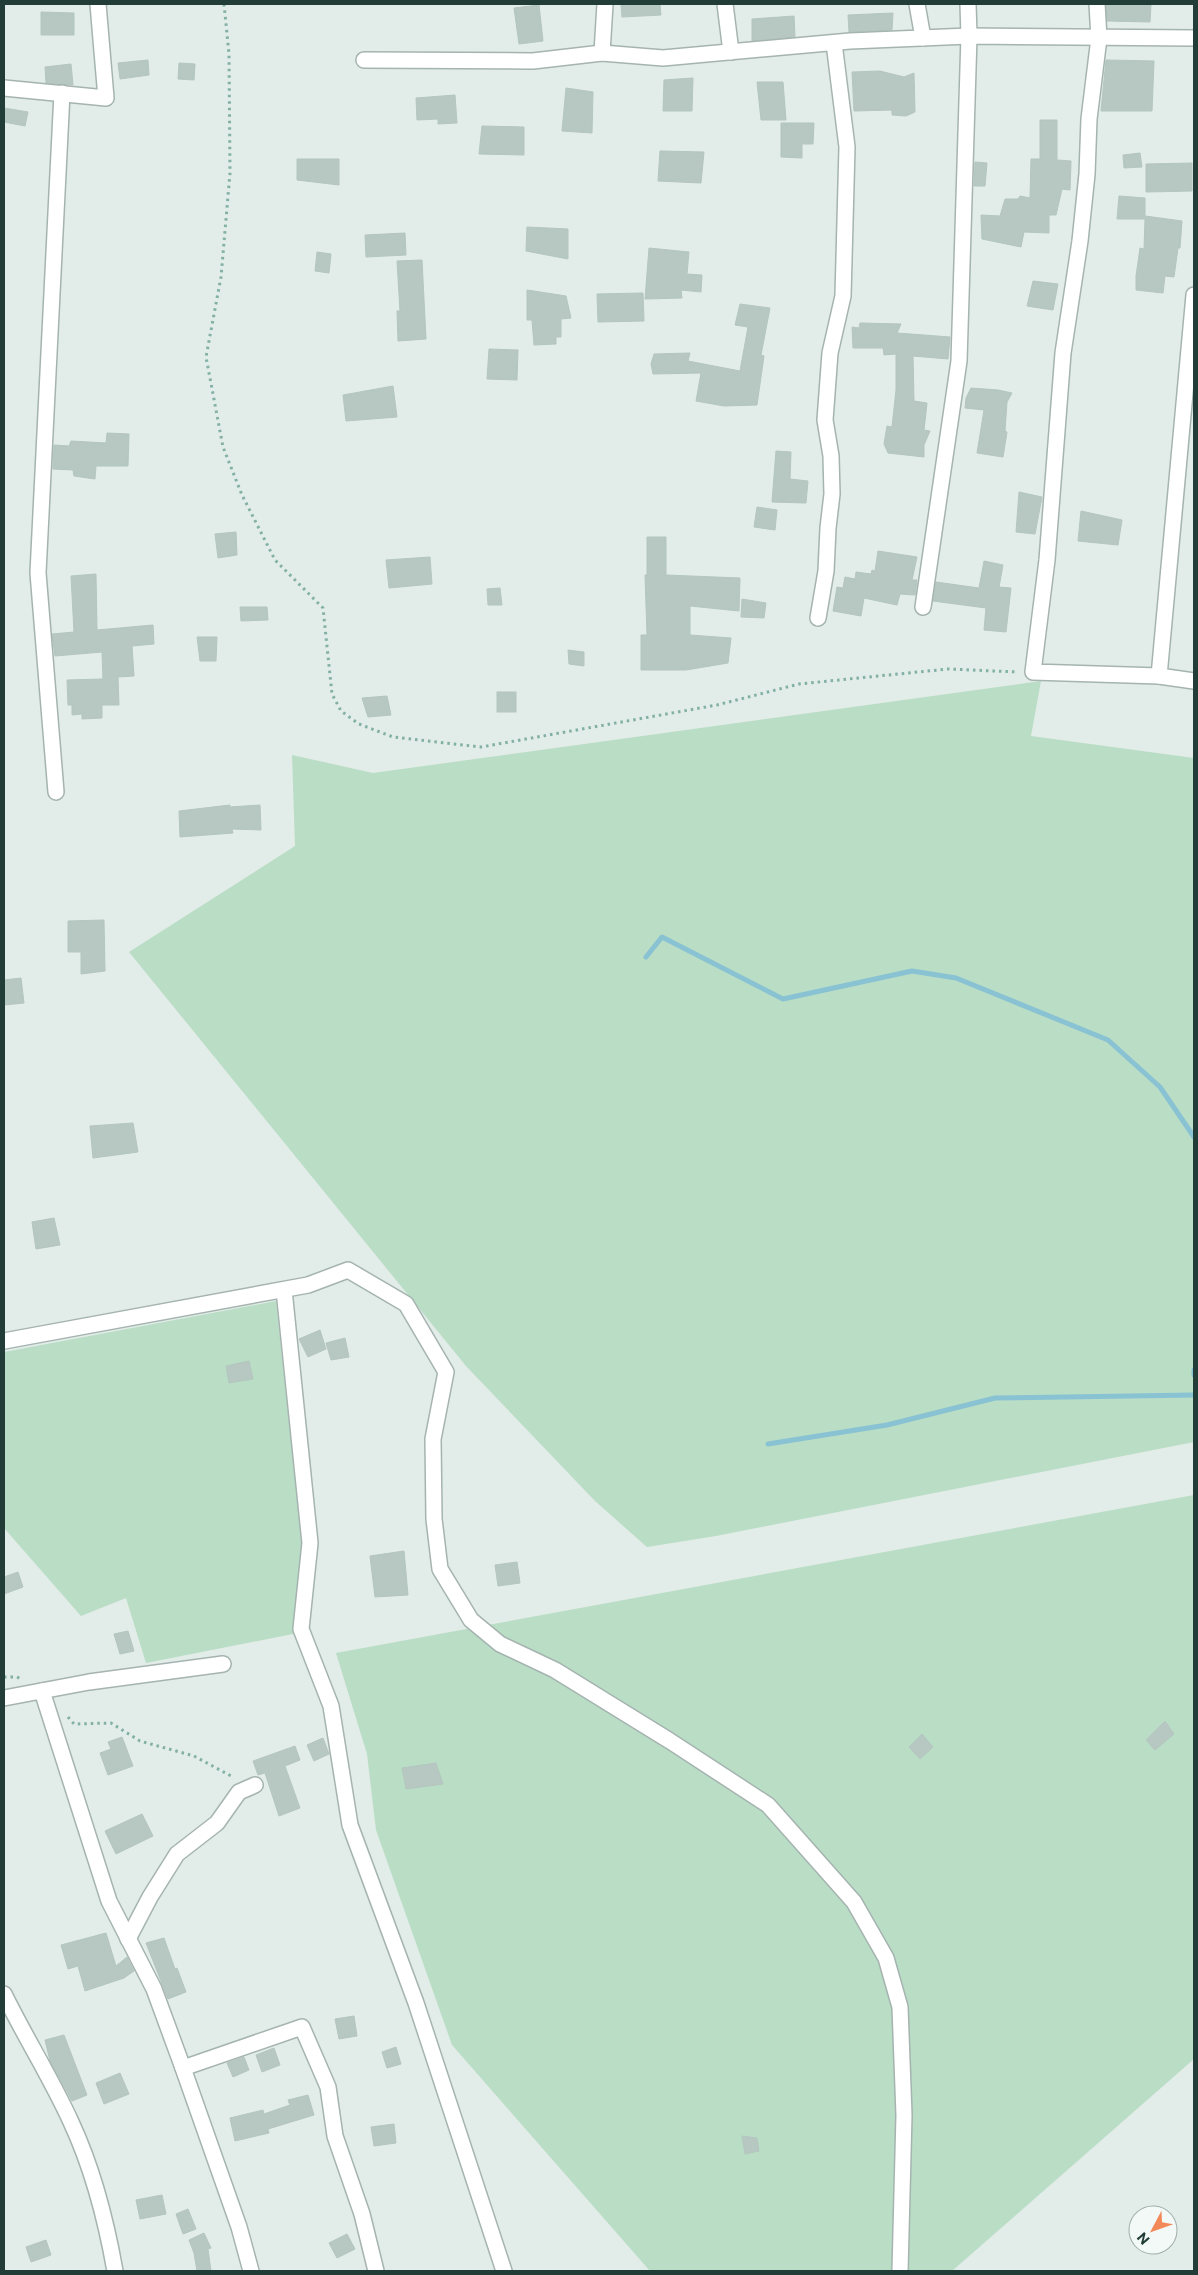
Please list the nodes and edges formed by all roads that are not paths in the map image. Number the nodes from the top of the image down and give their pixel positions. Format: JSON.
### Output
{"nodes":[{"id":1,"x":98,"y":4,"type":"edge"},
{"id":2,"x":604,"y":4,"type":"edge"},
{"id":3,"x":725,"y":4,"type":"edge"},
{"id":4,"x":917,"y":4,"type":"edge"},
{"id":5,"x":968,"y":4,"type":"edge"},
{"id":6,"x":1097,"y":4,"type":"edge"},
{"id":7,"x":970,"y":36,"type":"junction"},
{"id":8,"x":923,"y":38,"type":"junction"},
{"id":9,"x":1099,"y":38,"type":"junction"},
{"id":10,"x":1194,"y":38,"type":"edge"},
{"id":11,"x":834,"y":43,"type":"junction"},
{"id":12,"x":731,"y":52,"type":"junction"},
{"id":13,"x":602,"y":53,"type":"junction"},
{"id":14,"x":364,"y":60,"type":"dead end"},
{"id":15,"x":4,"y":88,"type":"edge"},
{"id":16,"x":62,"y":93,"type":"junction"},
{"id":17,"x":1194,"y":295,"type":"edge"},
{"id":18,"x":923,"y":607,"type":"dead end"},
{"id":19,"x":818,"y":618,"type":"dead end"},
{"id":20,"x":1159,"y":676,"type":"junction"},
{"id":21,"x":1194,"y":681,"type":"edge"},
{"id":22,"x":56,"y":792,"type":"dead end"},
{"id":23,"x":284,"y":1290,"type":"junction"},
{"id":24,"x":4,"y":1341,"type":"edge"},
{"id":25,"x":223,"y":1664,"type":"dead end"},
{"id":26,"x":42,"y":1690,"type":"junction"},
{"id":27,"x":4,"y":1698,"type":"edge"},
{"id":28,"x":255,"y":1785,"type":"road end"},
{"id":29,"x":128,"y":1939,"type":"junction"},
{"id":30,"x":4,"y":1994,"type":"edge"},
{"id":31,"x":183,"y":2068,"type":"junction"},
{"id":32,"x":115,"y":2271,"type":"edge"},
{"id":33,"x":251,"y":2271,"type":"edge"},
{"id":34,"x":376,"y":2271,"type":"edge"},
{"id":35,"x":504,"y":2271,"type":"edge"},
{"id":36,"x":900,"y":2271,"type":"edge"}],
"edges":[{"from":1,"to":16,"type":"street"},
{"from":2,"to":13,"type":"street"},
{"from":3,"to":12,"type":"street"},
{"from":4,"to":8,"type":"street"},
{"from":5,"to":7,"type":"street"},
{"from":6,"to":9,"type":"street"},
{"from":7,"to":8,"type":"street"},
{"from":7,"to":9,"type":"street"},
{"from":7,"to":18,"type":"street"},
{"from":8,"to":11,"type":"street"},
{"from":9,"to":10,"type":"street"},
{"from":9,"to":20,"type":"street"},
{"from":11,"to":12,"type":"street"},
{"from":11,"to":19,"type":"street"},
{"from":12,"to":13,"type":"street"},
{"from":13,"to":14,"type":"street"},
{"from":15,"to":16,"type":"street"},
{"from":16,"to":22,"type":"street"},
{"from":17,"to":20,"type":"street"},
{"from":20,"to":21,"type":"street"},
{"from":23,"to":24,"type":"street"},
{"from":23,"to":35,"type":"street"},
{"from":23,"to":36,"type":"street"},
{"from":25,"to":26,"type":"street"},
{"from":26,"to":27,"type":"street"},
{"from":26,"to":29,"type":"street"},
{"from":28,"to":29,"type":"street"},
{"from":29,"to":31,"type":"street"},
{"from":30,"to":32,"type":"street"},
{"from":31,"to":33,"type":"street"},
{"from":31,"to":34,"type":"street"}]}
